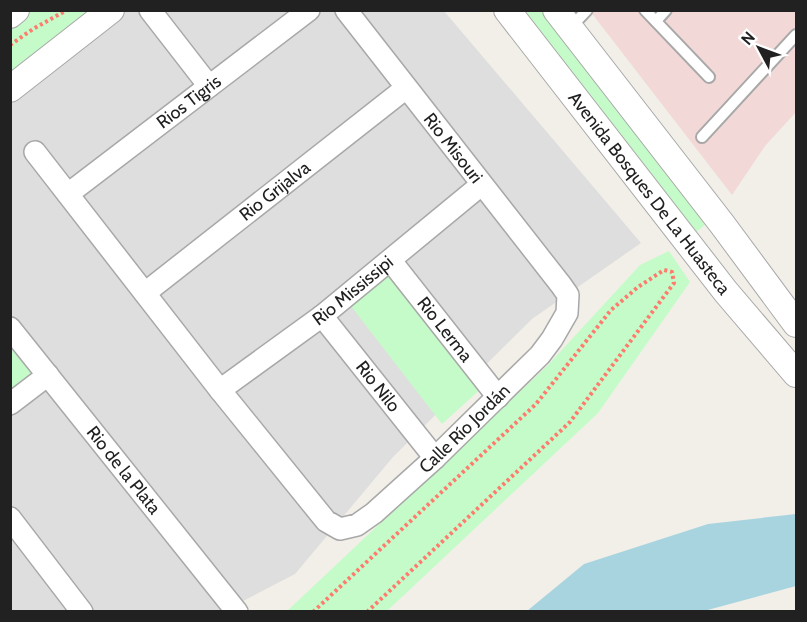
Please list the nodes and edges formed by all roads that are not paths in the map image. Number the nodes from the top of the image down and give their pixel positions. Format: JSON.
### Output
{"nodes":[{"id":1,"x":16,"y":10,"type":"edge"},
{"id":2,"x":111,"y":10,"type":"edge"},
{"id":3,"x":150,"y":10,"type":"edge"},
{"id":4,"x":309,"y":10,"type":"edge"},
{"id":5,"x":346,"y":10,"type":"edge"},
{"id":6,"x":507,"y":10,"type":"edge"},
{"id":7,"x":645,"y":10,"type":"edge"},
{"id":8,"x":666,"y":10,"type":"edge"},
{"id":9,"x":10,"y":15,"type":"edge"},
{"id":10,"x":569,"y":19,"type":"edge"},
{"id":11,"x":656,"y":21,"type":"junction"},
{"id":12,"x":796,"y":34,"type":"edge"},
{"id":13,"x":550,"y":66,"type":"junction"},
{"id":14,"x":709,"y":77,"type":"dead end"},
{"id":15,"x":209,"y":86,"type":"junction"},
{"id":16,"x":406,"y":88,"type":"junction"},
{"id":17,"x":10,"y":89,"type":"edge"},
{"id":18,"x":702,"y":137,"type":"dead end"},
{"id":19,"x":35,"y":152,"type":"dead end"},
{"id":20,"x":481,"y":185,"type":"junction"},
{"id":21,"x":68,"y":194,"type":"junction"},
{"id":22,"x":391,"y":261,"type":"junction"},
{"id":23,"x":561,"y":285,"type":"joint"},
{"id":24,"x":145,"y":293,"type":"junction"},
{"id":25,"x":322,"y":316,"type":"junction"},
{"id":26,"x":796,"y":324,"type":"edge"},
{"id":27,"x":10,"y":328,"type":"edge"},
{"id":28,"x":796,"y":374,"type":"edge"},
{"id":29,"x":48,"y":375,"type":"junction"},
{"id":30,"x":220,"y":390,"type":"junction"},
{"id":31,"x":498,"y":397,"type":"junction"},
{"id":32,"x":10,"y":404,"type":"edge"},
{"id":33,"x":435,"y":458,"type":"junction"},
{"id":34,"x":10,"y":518,"type":"edge"},
{"id":35,"x":237,"y":611,"type":"edge"},
{"id":36,"x":82,"y":612,"type":"edge"}],
"edges":[{"from":1,"to":9,"type":"street"},
{"from":2,"to":17,"type":"street"},
{"from":3,"to":15,"type":"street"},
{"from":4,"to":15,"type":"street","name":"Rios Tigris"},
{"from":5,"to":16,"type":"street","name":"Rio Misouri"},
{"from":6,"to":13,"type":"street","name":"Avenida Bosques De La Huasteca"},
{"from":7,"to":11,"type":"lane"},
{"from":8,"to":11,"type":"lane"},
{"from":10,"to":13,"type":"street"},
{"from":10,"to":26,"type":"street","name":"Avenida Bosques De La Huasteca"},
{"from":11,"to":14,"type":"lane"},
{"from":12,"to":18,"type":"lane"},
{"from":13,"to":28,"type":"street","name":"Avenida Bosques De La Huasteca"},
{"from":15,"to":21,"type":"street","name":"Rios Tigris"},
{"from":16,"to":20,"type":"street","name":"Rio Misouri"},
{"from":16,"to":24,"type":"street","name":"Rio Grijalva"},
{"from":19,"to":21,"type":"street"},
{"from":20,"to":22,"type":"street","name":"Rio Mississipi"},
{"from":20,"to":23,"type":"street","name":"Rio Misouri"},
{"from":21,"to":24,"type":"street"},
{"from":22,"to":25,"type":"street","name":"Rio Mississipi"},
{"from":22,"to":31,"type":"street","name":"Rio Lerma"},
{"from":23,"to":31,"type":"street","name":"Calle Río Jordán"},
{"from":24,"to":30,"type":"street"},
{"from":25,"to":30,"type":"street","name":"Rio Mississipi"},
{"from":25,"to":33,"type":"street","name":"Rio Nilo"},
{"from":27,"to":29,"type":"street","name":"Rio de la Plata"},
{"from":29,"to":32,"type":"street"},
{"from":29,"to":35,"type":"street","name":"Rio de la Plata"},
{"from":30,"to":33,"type":"street","name":"Calle Río Jordán"},
{"from":31,"to":33,"type":"street","name":"Calle Río Jordán"},
{"from":34,"to":36,"type":"street"}]}
